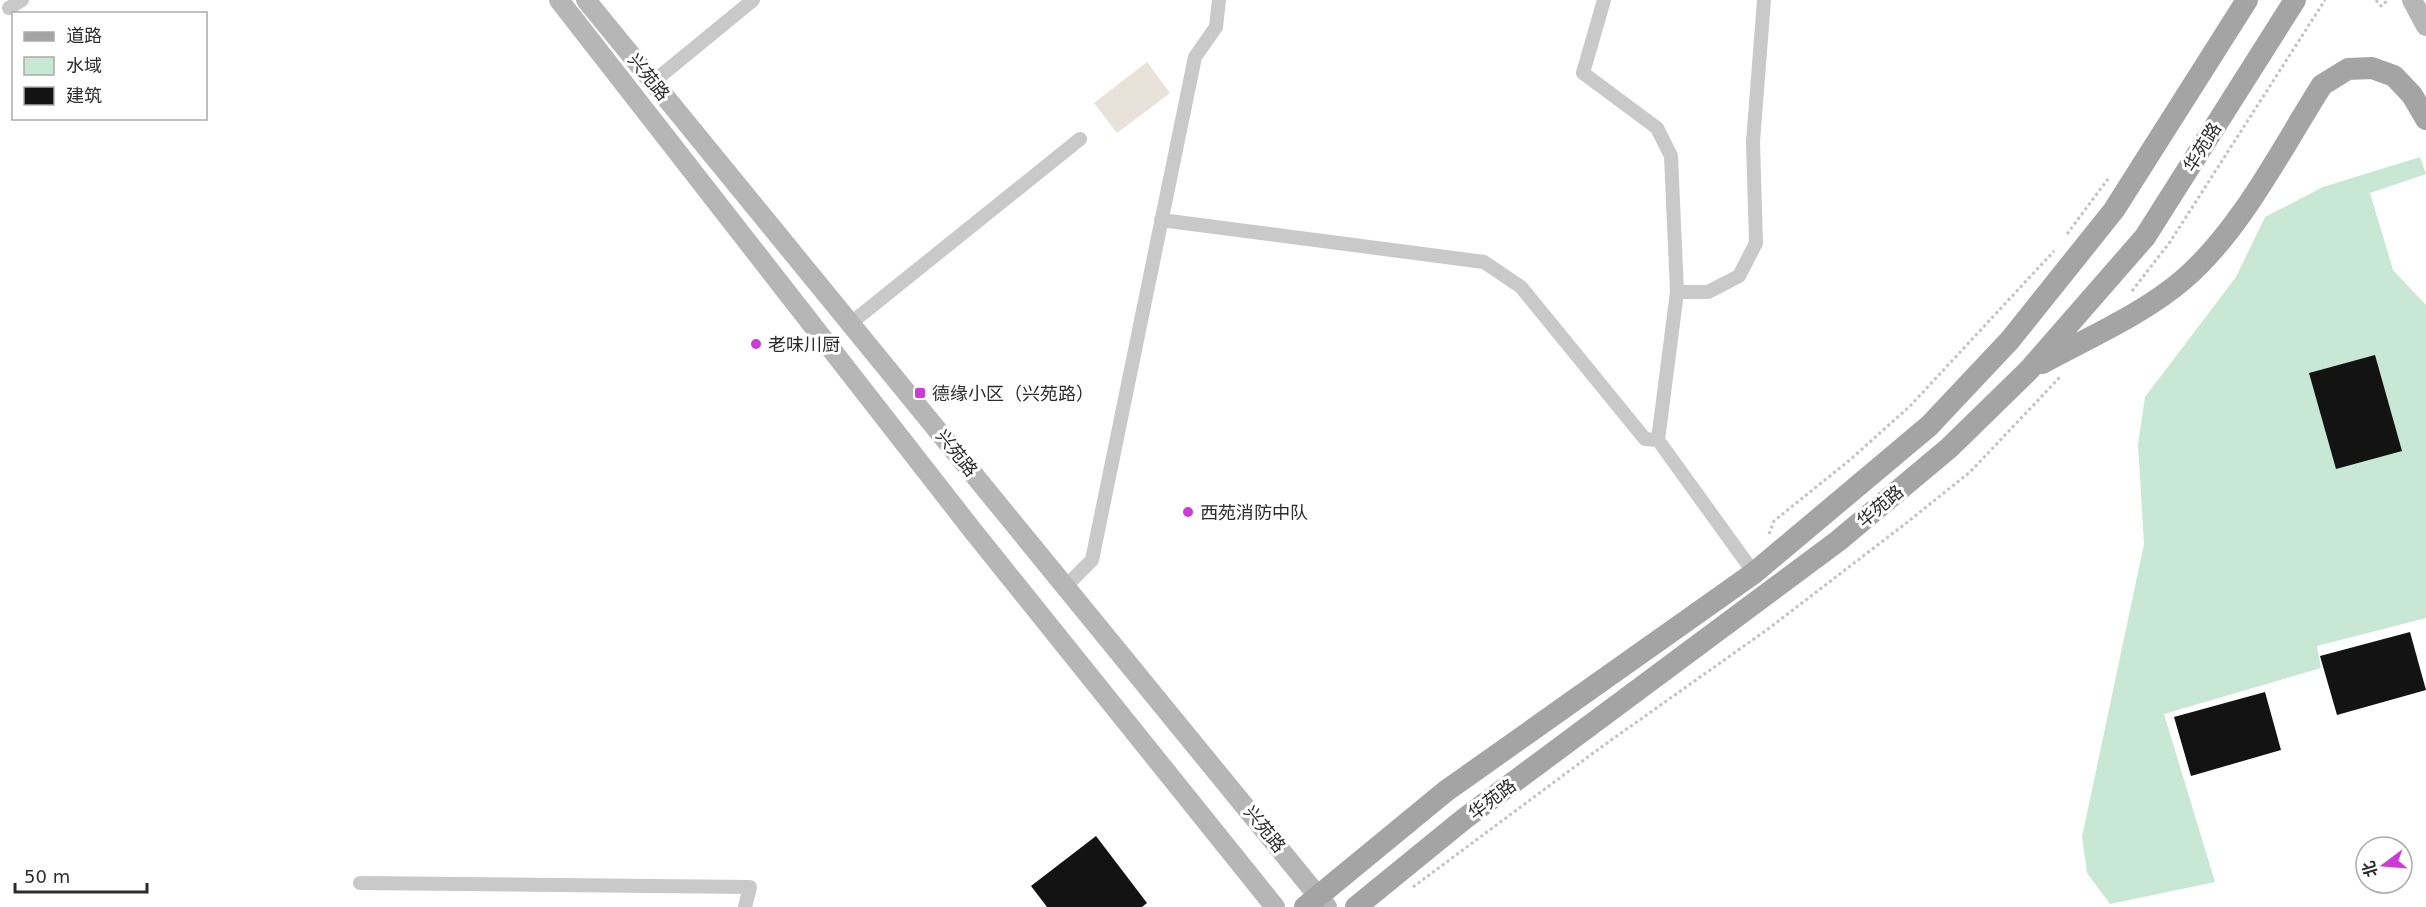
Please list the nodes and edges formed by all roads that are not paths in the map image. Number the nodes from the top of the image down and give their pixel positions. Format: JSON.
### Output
{"nodes":[{"id":1,"x":22,"y":0,"type":"edge"},
{"id":2,"x":559,"y":0,"type":"edge"},
{"id":3,"x":586,"y":0,"type":"edge"},
{"id":4,"x":753,"y":0,"type":"edge"},
{"id":5,"x":1219,"y":0,"type":"edge"},
{"id":6,"x":1604,"y":0,"type":"edge"},
{"id":7,"x":1764,"y":0,"type":"edge"},
{"id":8,"x":2247,"y":0,"type":"edge"},
{"id":9,"x":2295,"y":0,"type":"edge"},
{"id":10,"x":2412,"y":0,"type":"edge"},
{"id":11,"x":9,"y":8,"type":"dead end"},
{"id":12,"x":2426,"y":26,"type":"edge"},
{"id":13,"x":653,"y":82,"type":"junction"},
{"id":14,"x":2426,"y":119,"type":"edge"},
{"id":15,"x":1080,"y":139,"type":"dead end"},
{"id":16,"x":1161,"y":220,"type":"junction"},
{"id":17,"x":1677,"y":292,"type":"junction"},
{"id":18,"x":851,"y":324,"type":"junction"},
{"id":19,"x":2028,"y":371,"type":"junction"},
{"id":20,"x":1658,"y":440,"type":"junction"},
{"id":21,"x":1754,"y":573,"type":"junction"},
{"id":22,"x":1066,"y":586,"type":"junction"},
{"id":23,"x":360,"y":883,"type":"dead end"},
{"id":24,"x":1317,"y":903,"type":"edge"},
{"id":25,"x":745,"y":907,"type":"edge"},
{"id":26,"x":1275,"y":907,"type":"edge"},
{"id":27,"x":1356,"y":907,"type":"edge"}],
"edges":[{"from":1,"to":11,"type":"street"},
{"from":2,"to":26,"type":"main road","name":"兴苑路"},
{"from":3,"to":13,"type":"main road","name":"兴苑路"},
{"from":4,"to":13,"type":"street"},
{"from":5,"to":16,"type":"street"},
{"from":6,"to":17,"type":"street"},
{"from":7,"to":17,"type":"street"},
{"from":8,"to":21,"type":"main road","name":"华苑路"},
{"from":9,"to":19,"type":"main road","name":"华苑路"},
{"from":10,"to":12,"type":"main road"},
{"from":13,"to":18,"type":"main road","name":"兴苑路"},
{"from":14,"to":19,"type":"main road"},
{"from":15,"to":18,"type":"street"},
{"from":16,"to":20,"type":"street"},
{"from":16,"to":22,"type":"street"},
{"from":17,"to":20,"type":"street"},
{"from":18,"to":22,"type":"main road","name":"兴苑路"},
{"from":19,"to":27,"type":"main road","name":"华苑路"},
{"from":20,"to":21,"type":"street"},
{"from":21,"to":24,"type":"main road","name":"华苑路"},
{"from":22,"to":24,"type":"main road","name":"兴苑路"},
{"from":23,"to":25,"type":"street"}]}
